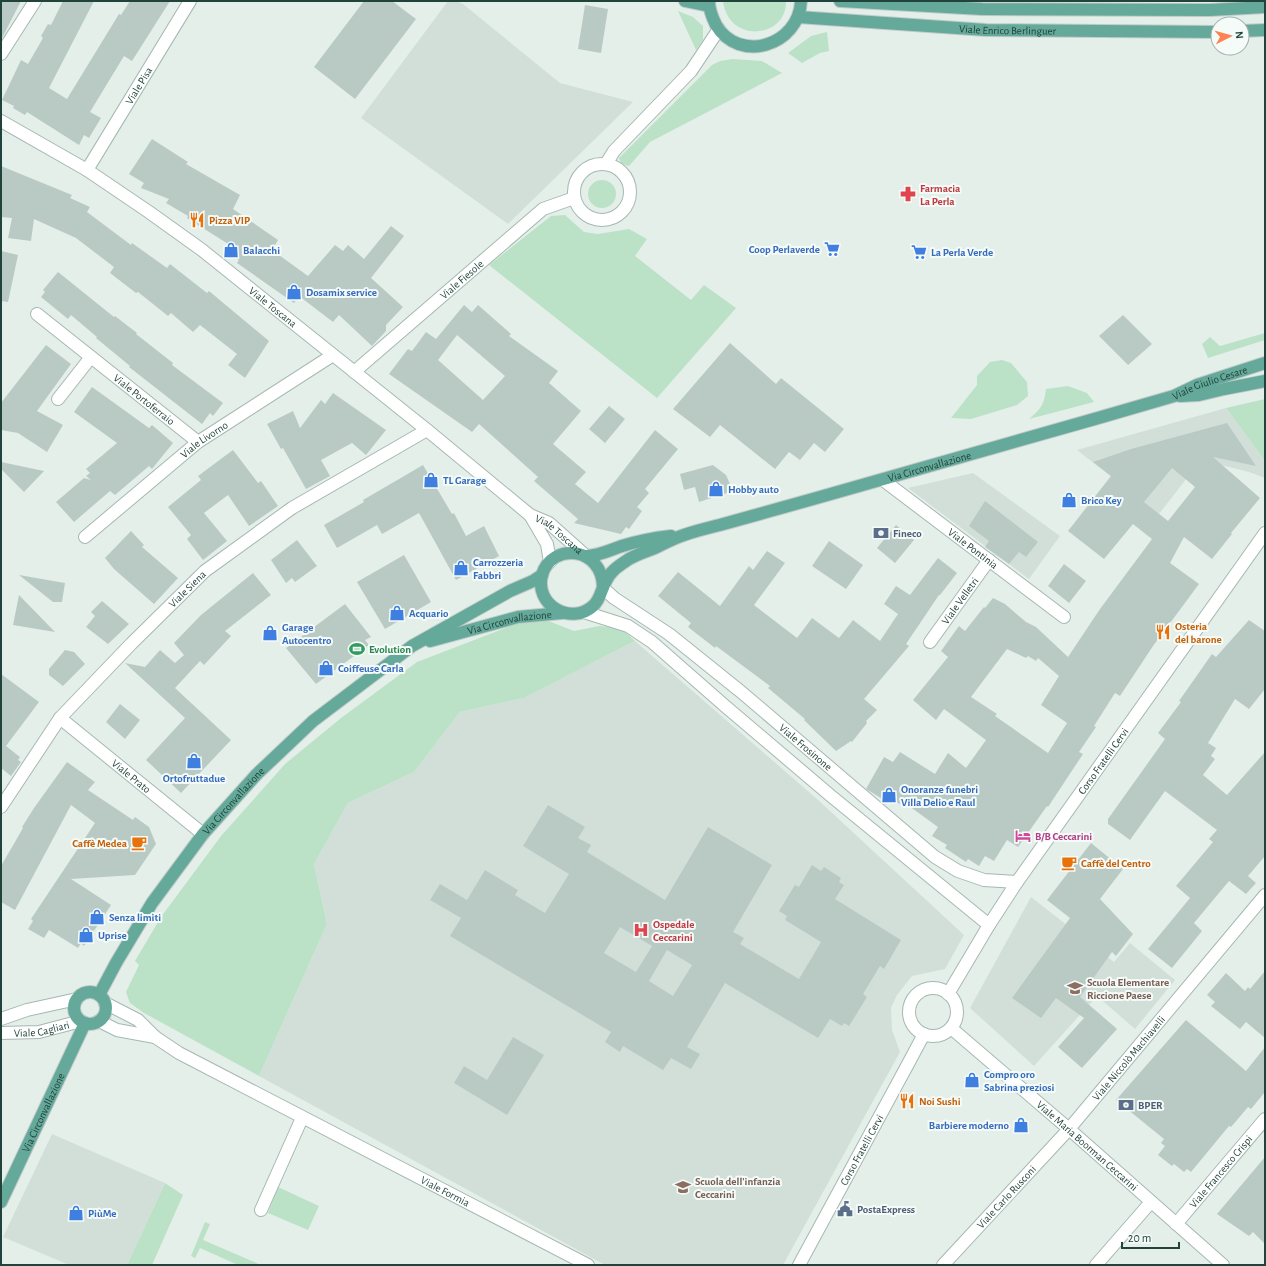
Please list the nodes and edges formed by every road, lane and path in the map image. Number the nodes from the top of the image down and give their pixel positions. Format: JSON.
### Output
{"nodes":[{"id":1,"x":35,"y":1,"type":"edge"},
{"id":2,"x":190,"y":1,"type":"edge"},
{"id":3,"x":685,"y":1,"type":"edge"},
{"id":4,"x":801,"y":1,"type":"edge"},
{"id":5,"x":840,"y":1,"type":"edge"},
{"id":6,"x":709,"y":4,"type":"edge"},
{"id":7,"x":1265,"y":7,"type":"edge"},
{"id":8,"x":798,"y":17,"type":"junction"},
{"id":9,"x":719,"y":29,"type":"junction"},
{"id":10,"x":1265,"y":30,"type":"edge"},
{"id":11,"x":1250,"y":31,"type":"edge"},
{"id":12,"x":1210,"y":32,"type":"edge"},
{"id":13,"x":1,"y":54,"type":"edge"},
{"id":14,"x":1,"y":121,"type":"edge"},
{"id":15,"x":606,"y":164,"type":"junction"},
{"id":16,"x":87,"y":170,"type":"junction"},
{"id":17,"x":574,"y":198,"type":"junction"},
{"id":18,"x":36,"y":314,"type":"dead end"},
{"id":19,"x":333,"y":355,"type":"junction"},
{"id":20,"x":91,"y":357,"type":"junction"},
{"id":21,"x":1265,"y":363,"type":"edge"},
{"id":22,"x":354,"y":372,"type":"junction"},
{"id":23,"x":1265,"y":381,"type":"edge"},
{"id":24,"x":1174,"y":396,"type":"junction"},
{"id":25,"x":58,"y":399,"type":"dead end"},
{"id":26,"x":426,"y":430,"type":"junction"},
{"id":27,"x":198,"y":442,"type":"junction"},
{"id":28,"x":883,"y":480,"type":"junction"},
{"id":29,"x":530,"y":515,"type":"junction"},
{"id":30,"x":1265,"y":533,"type":"edge"},
{"id":31,"x":684,"y":535,"type":"junction"},
{"id":32,"x":85,"y":537,"type":"dead end"},
{"id":33,"x":586,"y":556,"type":"junction"},
{"id":34,"x":989,"y":560,"type":"junction"},
{"id":35,"x":550,"y":562,"type":"junction"},
{"id":36,"x":542,"y":575,"type":"junction"},
{"id":37,"x":602,"y":588,"type":"junction"},
{"id":38,"x":584,"y":612,"type":"junction"},
{"id":39,"x":562,"y":613,"type":"junction"},
{"id":40,"x":1064,"y":617,"type":"dead end"},
{"id":41,"x":930,"y":642,"type":"dead end"},
{"id":42,"x":412,"y":646,"type":"junction"},
{"id":43,"x":60,"y":718,"type":"junction"},
{"id":44,"x":1,"y":807,"type":"edge"},
{"id":45,"x":203,"y":834,"type":"junction"},
{"id":46,"x":1017,"y":882,"type":"junction"},
{"id":47,"x":1265,"y":895,"type":"edge"},
{"id":48,"x":989,"y":925,"type":"junction"},
{"id":49,"x":948,"y":994,"type":"junction"},
{"id":50,"x":77,"y":999,"type":"junction"},
{"id":51,"x":102,"y":999,"type":"junction"},
{"id":52,"x":1,"y":1018,"type":"edge"},
{"id":53,"x":99,"y":1021,"type":"junction"},
{"id":54,"x":83,"y":1022,"type":"junction"},
{"id":55,"x":951,"y":1028,"type":"junction"},
{"id":56,"x":1,"y":1033,"type":"edge"},
{"id":57,"x":924,"y":1034,"type":"junction"},
{"id":58,"x":155,"y":1037,"type":"junction"},
{"id":59,"x":302,"y":1118,"type":"junction"},
{"id":60,"x":1265,"y":1119,"type":"edge"},
{"id":61,"x":1069,"y":1129,"type":"junction"},
{"id":62,"x":1,"y":1202,"type":"edge"},
{"id":63,"x":1151,"y":1202,"type":"junction"},
{"id":64,"x":261,"y":1210,"type":"dead end"},
{"id":65,"x":1176,"y":1224,"type":"junction"},
{"id":66,"x":588,"y":1265,"type":"edge"},
{"id":67,"x":799,"y":1265,"type":"edge"},
{"id":68,"x":943,"y":1265,"type":"edge"},
{"id":69,"x":1096,"y":1265,"type":"edge"},
{"id":70,"x":1223,"y":1265,"type":"edge"}],
"edges":[{"from":1,"to":13,"type":"street"},
{"from":2,"to":16,"type":"street","name":"Viale Pisa"},
{"from":3,"to":6,"type":"main road"},
{"from":4,"to":8,"type":"main road"},
{"from":5,"to":7,"type":"main road","name":"Viale Enrico Berlinguer"},
{"from":6,"to":9,"type":"main road"},
{"from":8,"to":9,"type":"main road"},
{"from":8,"to":12,"type":"main road","name":"Viale Enrico Berlinguer"},
{"from":9,"to":15,"type":"street"},
{"from":10,"to":11,"type":"main road"},
{"from":14,"to":16,"type":"street","name":"Viale Toscana"},
{"from":15,"to":17,"type":"street"},
{"from":15,"to":17,"type":"street"},
{"from":16,"to":19,"type":"street","name":"Viale Toscana"},
{"from":17,"to":22,"type":"street","name":"Viale Fiesole"},
{"from":18,"to":20,"type":"street","name":"Viale Portoferraio"},
{"from":19,"to":22,"type":"street","name":"Viale Toscana"},
{"from":19,"to":27,"type":"street","name":"Viale Livorno"},
{"from":20,"to":25,"type":"street"},
{"from":20,"to":27,"type":"street","name":"Viale Portoferraio"},
{"from":21,"to":24,"type":"main road","name":"Viale Giulio Cesare"},
{"from":22,"to":26,"type":"street","name":"Viale Toscana"},
{"from":23,"to":24,"type":"main road","name":"Viale Giulio Cesare"},
{"from":24,"to":28,"type":"main road","name":"Via Circonvallazione"},
{"from":26,"to":29,"type":"street","name":"Viale Toscana"},
{"from":26,"to":43,"type":"street","name":"Viale Siena"},
{"from":27,"to":32,"type":"street","name":"Viale Livorno"},
{"from":28,"to":31,"type":"main road","name":"Via Circonvallazione"},
{"from":28,"to":34,"type":"street","name":"Viale Pontinia"},
{"from":29,"to":33,"type":"street","name":"Viale Toscana"},
{"from":29,"to":35,"type":"street","name":"Viale Toscana"},
{"from":30,"to":46,"type":"street","name":"Corso Fratelli Cervi"},
{"from":31,"to":33,"type":"main road","name":"Via Circonvallazione"},
{"from":31,"to":37,"type":"main road","name":"Via Circonvallazione"},
{"from":33,"to":35,"type":"main road","name":"Via Circonvallazione"},
{"from":33,"to":37,"type":"main road"},
{"from":34,"to":40,"type":"street","name":"Viale Pontinia"},
{"from":34,"to":41,"type":"street","name":"Viale Velletri"},
{"from":35,"to":36,"type":"main road","name":"Via Circonvallazione"},
{"from":36,"to":39,"type":"main road","name":"Via Circonvallazione"},
{"from":36,"to":42,"type":"main road","name":"Via Circonvallazione"},
{"from":37,"to":38,"type":"main road","name":"Via Circonvallazione"},
{"from":37,"to":46,"type":"street","name":"Viale Frosinone"},
{"from":38,"to":39,"type":"main road","name":"Via Circonvallazione"},
{"from":38,"to":48,"type":"street","name":"Viale Frosinone"},
{"from":39,"to":42,"type":"main road","name":"Via Circonvallazione"},
{"from":42,"to":45,"type":"main road","name":"Via Circonvallazione"},
{"from":43,"to":44,"type":"street","name":"Viale Siena"},
{"from":43,"to":45,"type":"street","name":"Viale Prato"},
{"from":45,"to":51,"type":"main road","name":"Via Circonvallazione"},
{"from":46,"to":48,"type":"street","name":"Corso Fratelli Cervi"},
{"from":47,"to":61,"type":"street","name":"Viale Niccolò Machiavelli"},
{"from":48,"to":49,"type":"street","name":"Corso Fratelli Cervi"},
{"from":49,"to":55,"type":"street"},
{"from":49,"to":57,"type":"street"},
{"from":50,"to":51,"type":"main road"},
{"from":50,"to":52,"type":"street","name":"Viale Cagliari"},
{"from":50,"to":54,"type":"main road"},
{"from":51,"to":53,"type":"main road","name":"Via Circonvallazione"},
{"from":51,"to":58,"type":"street","name":"Viale Formia"},
{"from":53,"to":54,"type":"main road"},
{"from":53,"to":58,"type":"street","name":"Viale Formia"},
{"from":54,"to":56,"type":"street","name":"Viale Cagliari"},
{"from":54,"to":62,"type":"main road","name":"Via Circonvallazione"},
{"from":55,"to":57,"type":"street"},
{"from":55,"to":61,"type":"street","name":"Viale Maria Boorman Ceccarini"},
{"from":57,"to":67,"type":"street","name":"Corso Fratelli Cervi"},
{"from":58,"to":59,"type":"street","name":"Viale Formia"},
{"from":59,"to":64,"type":"street"},
{"from":59,"to":66,"type":"street","name":"Viale Formia"},
{"from":60,"to":65,"type":"street","name":"Viale Francesco Crispi"},
{"from":61,"to":63,"type":"street","name":"Viale Maria Boorman Ceccarini"},
{"from":61,"to":68,"type":"street","name":"Viale Carlo Rusconi"},
{"from":63,"to":65,"type":"street","name":"Viale Maria Boorman Ceccarini"},
{"from":63,"to":69,"type":"street"},
{"from":65,"to":70,"type":"street","name":"Viale Maria Boorman Ceccarini"}]}
